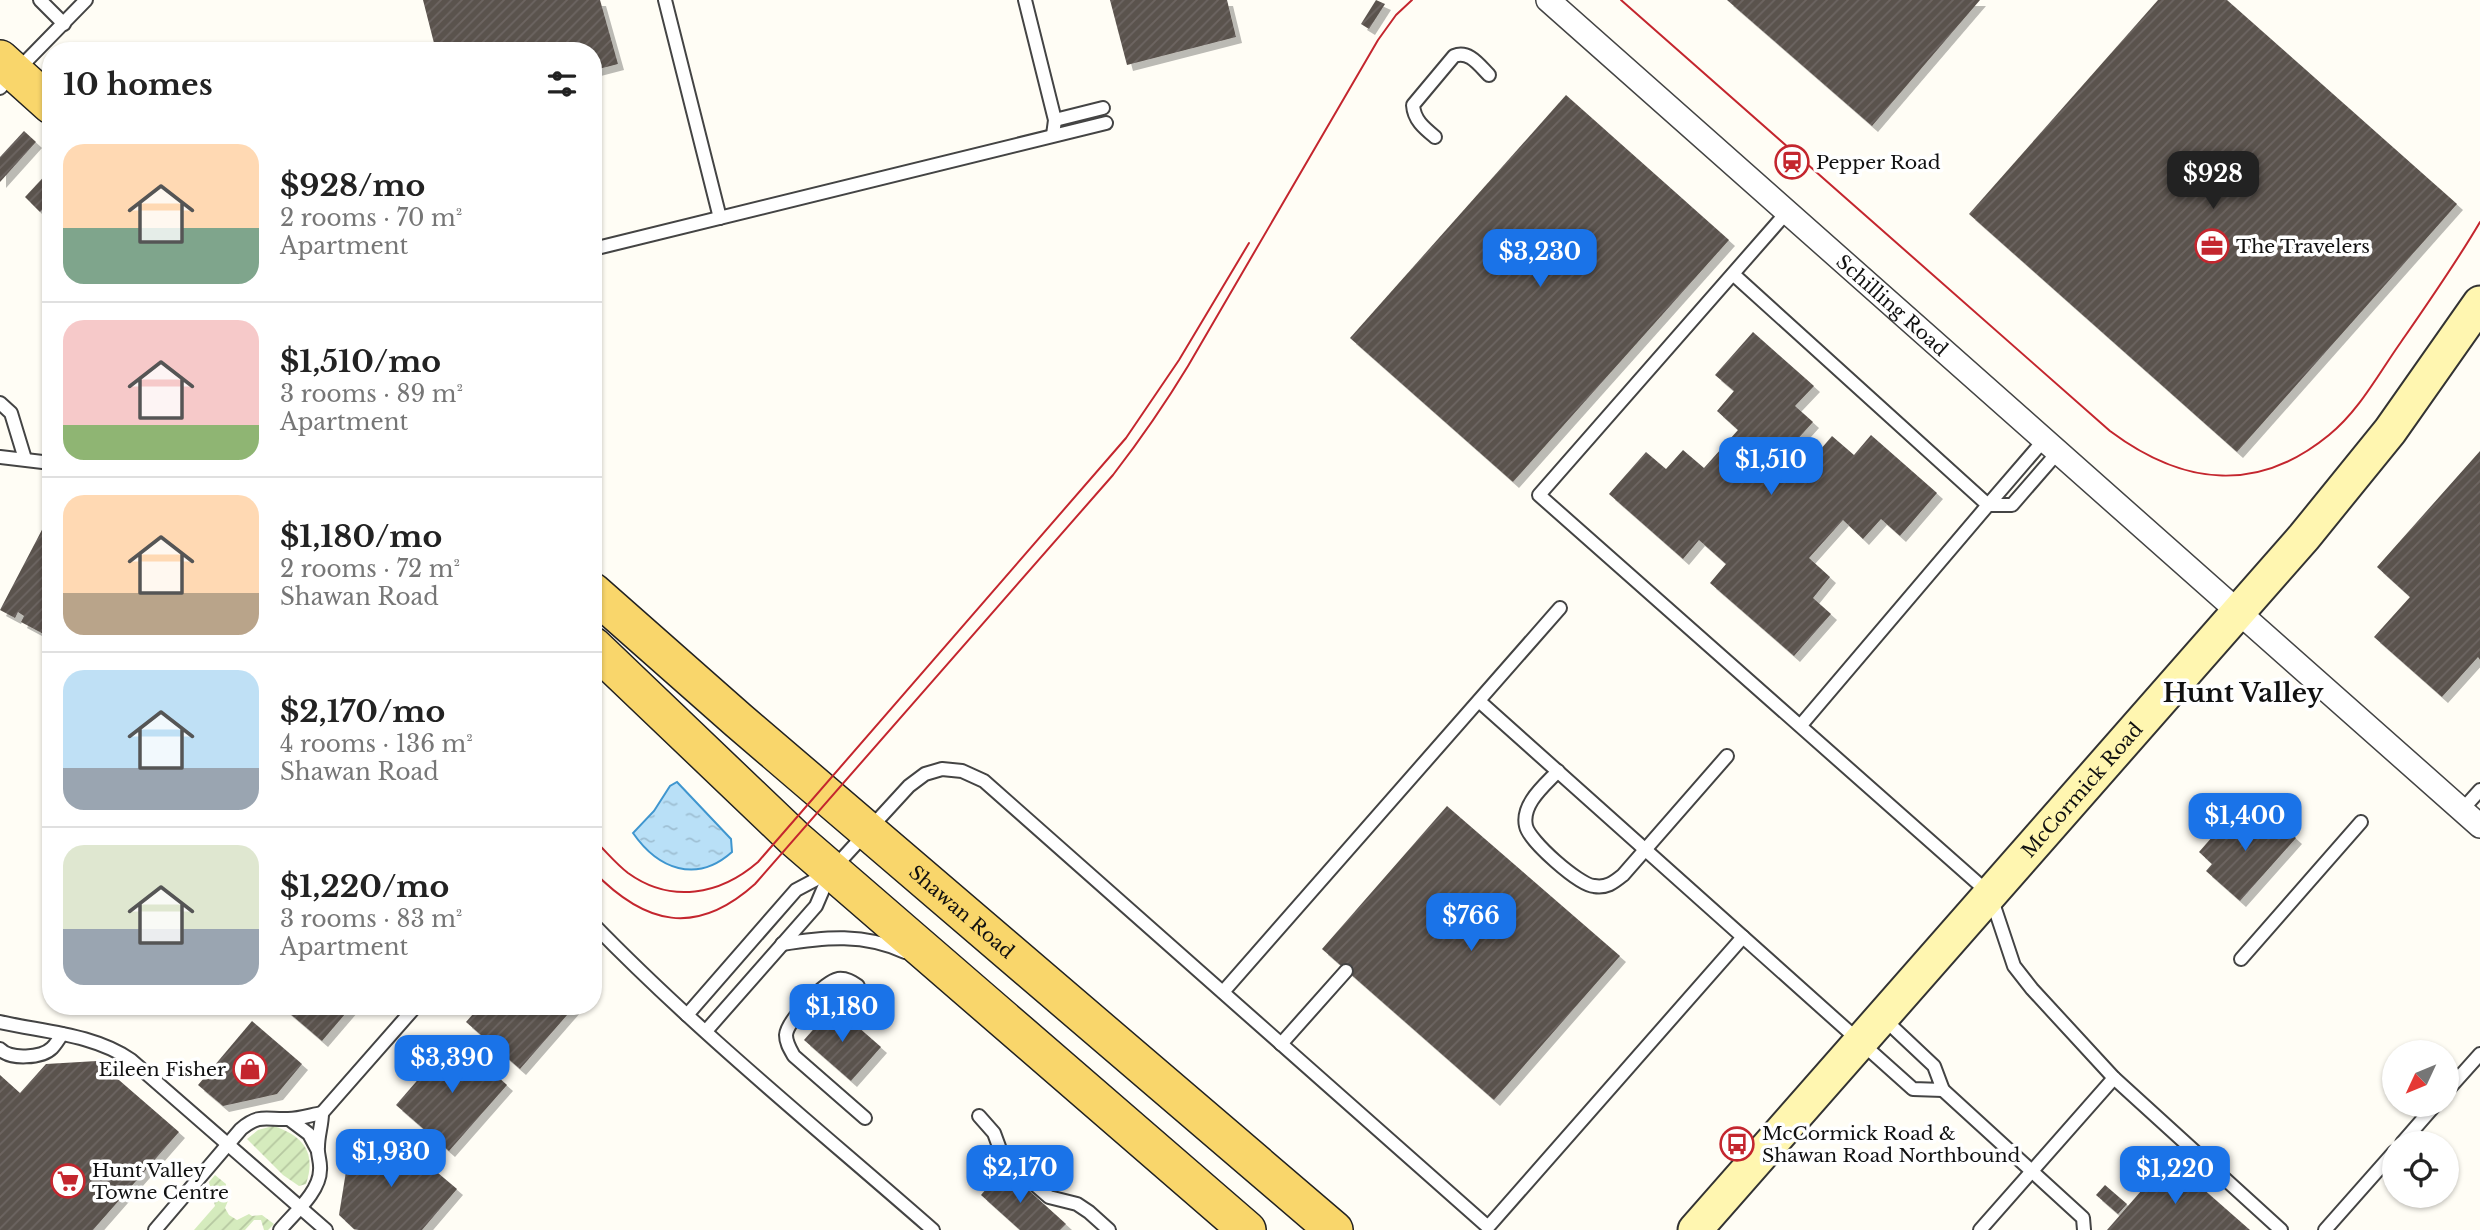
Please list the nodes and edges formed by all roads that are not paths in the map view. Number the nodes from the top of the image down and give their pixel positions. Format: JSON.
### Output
{"nodes":[{"id":1,"x":40,"y":0,"type":"edge"},
{"id":2,"x":86,"y":0,"type":"edge"},
{"id":3,"x":665,"y":0,"type":"edge"},
{"id":4,"x":1026,"y":0,"type":"edge"},
{"id":5,"x":1548,"y":0,"type":"edge"},
{"id":6,"x":64,"y":24,"type":"junction"},
{"id":7,"x":42,"y":42,"type":"edge"},
{"id":8,"x":42,"y":42,"type":"edge"},
{"id":9,"x":5,"y":73,"type":"edge"},
{"id":10,"x":1489,"y":75,"type":"dead end"},
{"id":11,"x":42,"y":99,"type":"edge"},
{"id":12,"x":1103,"y":108,"type":"dead end"},
{"id":13,"x":1055,"y":120,"type":"junction"},
{"id":14,"x":1106,"y":123,"type":"dead end"},
{"id":15,"x":1053,"y":135,"type":"junction"},
{"id":16,"x":1435,"y":137,"type":"dead end"},
{"id":17,"x":1787,"y":212,"type":"junction"},
{"id":18,"x":720,"y":218,"type":"junction"},
{"id":19,"x":602,"y":247,"type":"edge"},
{"id":20,"x":1733,"y":274,"type":"junction"},
{"id":21,"x":2476,"y":316,"type":"edge"},
{"id":22,"x":0,"y":403,"type":"edge"},
{"id":23,"x":2051,"y":446,"type":"junction"},
{"id":24,"x":0,"y":457,"type":"edge"},
{"id":25,"x":25,"y":459,"type":"junction"},
{"id":26,"x":42,"y":462,"type":"edge"},
{"id":27,"x":1988,"y":505,"type":"junction"},
{"id":28,"x":602,"y":600,"type":"edge"},
{"id":29,"x":1560,"y":608,"type":"dead end"},
{"id":30,"x":2237,"y":611,"type":"junction"},
{"id":31,"x":602,"y":655,"type":"edge"},
{"id":32,"x":1479,"y":701,"type":"junction"},
{"id":33,"x":1801,"y":725,"type":"junction"},
{"id":34,"x":1727,"y":756,"type":"dead end"},
{"id":35,"x":1558,"y":771,"type":"junction"},
{"id":36,"x":2480,"y":790,"type":"edge"},
{"id":37,"x":2462,"y":810,"type":"junction"},
{"id":38,"x":2361,"y":822,"type":"dead end"},
{"id":39,"x":2480,"y":825,"type":"edge"},
{"id":40,"x":867,"y":831,"type":"junction"},
{"id":41,"x":1646,"y":850,"type":"junction"},
{"id":42,"x":831,"y":871,"type":"junction"},
{"id":43,"x":1990,"y":894,"type":"junction"},
{"id":44,"x":602,"y":933,"type":"edge"},
{"id":45,"x":1743,"y":937,"type":"junction"},
{"id":46,"x":782,"y":944,"type":"junction"},
{"id":47,"x":2241,"y":959,"type":"dead end"},
{"id":48,"x":1346,"y":971,"type":"dead end"},
{"id":49,"x":951,"y":974,"type":"junction"},
{"id":50,"x":858,"y":986,"type":"dead end"},
{"id":51,"x":1223,"y":992,"type":"junction"},
{"id":52,"x":408,"y":1015,"type":"edge"},
{"id":53,"x":687,"y":1015,"type":"junction"},
{"id":54,"x":1882,"y":1017,"type":"junction"},
{"id":55,"x":0,"y":1023,"type":"edge"},
{"id":56,"x":706,"y":1031,"type":"junction"},
{"id":57,"x":62,"y":1034,"type":"junction"},
{"id":58,"x":1860,"y":1041,"type":"junction"},
{"id":59,"x":1281,"y":1044,"type":"junction"},
{"id":60,"x":0,"y":1049,"type":"edge"},
{"id":61,"x":2480,"y":1054,"type":"edge"},
{"id":62,"x":2459,"y":1077,"type":"edge"},
{"id":63,"x":2114,"y":1078,"type":"junction"},
{"id":64,"x":1943,"y":1090,"type":"junction"},
{"id":65,"x":322,"y":1113,"type":"junction"},
{"id":66,"x":979,"y":1116,"type":"dead end"},
{"id":67,"x":2425,"y":1117,"type":"edge"},
{"id":68,"x":864,"y":1118,"type":"dead end"},
{"id":69,"x":289,"y":1119,"type":"junction"},
{"id":70,"x":2412,"y":1131,"type":"edge"},
{"id":71,"x":228,"y":1144,"type":"junction"},
{"id":72,"x":317,"y":1149,"type":"junction"},
{"id":73,"x":2382,"y":1166,"type":"edge"},
{"id":74,"x":2031,"y":1171,"type":"junction"},
{"id":75,"x":300,"y":1207,"type":"junction"},
{"id":76,"x":155,"y":1230,"type":"edge"},
{"id":77,"x":279,"y":1230,"type":"edge"},
{"id":78,"x":326,"y":1230,"type":"edge"},
{"id":79,"x":933,"y":1230,"type":"edge"},
{"id":80,"x":1109,"y":1230,"type":"edge"},
{"id":81,"x":1247,"y":1230,"type":"edge"},
{"id":82,"x":1334,"y":1230,"type":"edge"},
{"id":83,"x":1695,"y":1230,"type":"edge"},
{"id":84,"x":1980,"y":1230,"type":"edge"},
{"id":85,"x":2084,"y":1230,"type":"edge"},
{"id":86,"x":2281,"y":1230,"type":"edge"},
{"id":87,"x":2325,"y":1230,"type":"edge"}],
"edges":[{"from":1,"to":6,"type":"lane"},
{"from":2,"to":6,"type":"lane"},
{"from":3,"to":18,"type":"lane"},
{"from":4,"to":13,"type":"lane"},
{"from":5,"to":17,"type":"street","name":"Schilling Road"},
{"from":6,"to":8,"type":"lane"},
{"from":7,"to":9,"type":"lane"},
{"from":9,"to":11,"type":"main road"},
{"from":10,"to":16,"type":"lane"},
{"from":12,"to":13,"type":"lane"},
{"from":13,"to":15,"type":"lane"},
{"from":14,"to":15,"type":"lane"},
{"from":15,"to":18,"type":"lane"},
{"from":17,"to":20,"type":"lane"},
{"from":17,"to":23,"type":"street","name":"Schilling Road"},
{"from":18,"to":19,"type":"lane"},
{"from":20,"to":27,"type":"lane"},
{"from":20,"to":33,"type":"lane"},
{"from":21,"to":30,"type":"main road","name":"McCormick Road"},
{"from":22,"to":25,"type":"lane"},
{"from":23,"to":27,"type":"lane"},
{"from":23,"to":27,"type":"lane"},
{"from":23,"to":30,"type":"street","name":"Schilling Road"},
{"from":24,"to":25,"type":"lane"},
{"from":25,"to":26,"type":"lane"},
{"from":27,"to":33,"type":"lane"},
{"from":28,"to":40,"type":"main road","name":"Shawan Road"},
{"from":29,"to":32,"type":"lane"},
{"from":30,"to":37,"type":"street","name":"Schilling Road"},
{"from":30,"to":43,"type":"main road","name":"McCormick Road"},
{"from":31,"to":42,"type":"main road"},
{"from":32,"to":35,"type":"lane"},
{"from":32,"to":51,"type":"lane"},
{"from":33,"to":43,"type":"lane"},
{"from":34,"to":41,"type":"lane"},
{"from":35,"to":41,"type":"lane"},
{"from":35,"to":41,"type":"lane"},
{"from":36,"to":37,"type":"lane"},
{"from":37,"to":39,"type":"street","name":"Schilling Road"},
{"from":38,"to":47,"type":"lane"},
{"from":40,"to":42,"type":"lane"},
{"from":40,"to":51,"type":"lane"},
{"from":40,"to":82,"type":"main road","name":"Shawan Road"},
{"from":41,"to":45,"type":"lane"},
{"from":42,"to":46,"type":"lane"},
{"from":42,"to":49,"type":"main road"},
{"from":42,"to":53,"type":"lane"},
{"from":43,"to":54,"type":"main road","name":"McCormick Road"},
{"from":43,"to":63,"type":"lane"},
{"from":44,"to":53,"type":"lane"},
{"from":45,"to":58,"type":"lane"},
{"from":45,"to":59,"type":"lane"},
{"from":46,"to":49,"type":"lane"},
{"from":46,"to":56,"type":"lane"},
{"from":48,"to":59,"type":"lane"},
{"from":49,"to":81,"type":"main road"},
{"from":50,"to":68,"type":"lane"},
{"from":51,"to":59,"type":"lane"},
{"from":52,"to":65,"type":"lane"},
{"from":53,"to":56,"type":"lane"},
{"from":54,"to":58,"type":"main road","name":"McCormick Road"},
{"from":54,"to":64,"type":"lane"},
{"from":55,"to":57,"type":"lane"},
{"from":56,"to":79,"type":"lane"},
{"from":57,"to":60,"type":"lane"},
{"from":57,"to":71,"type":"lane"},
{"from":58,"to":64,"type":"lane"},
{"from":58,"to":83,"type":"main road","name":"McCormick Road"},
{"from":61,"to":62,"type":"lane"},
{"from":63,"to":74,"type":"lane"},
{"from":63,"to":86,"type":"lane"},
{"from":64,"to":74,"type":"lane"},
{"from":65,"to":69,"type":"lane"},
{"from":65,"to":72,"type":"lane"},
{"from":66,"to":80,"type":"lane"},
{"from":67,"to":70,"type":"lane"},
{"from":69,"to":71,"type":"lane"},
{"from":69,"to":72,"type":"lane"},
{"from":71,"to":75,"type":"lane"},
{"from":71,"to":76,"type":"lane"},
{"from":72,"to":75,"type":"lane"},
{"from":73,"to":87,"type":"lane"},
{"from":74,"to":84,"type":"lane"},
{"from":74,"to":85,"type":"lane"},
{"from":75,"to":77,"type":"lane"},
{"from":75,"to":78,"type":"lane"}]}
